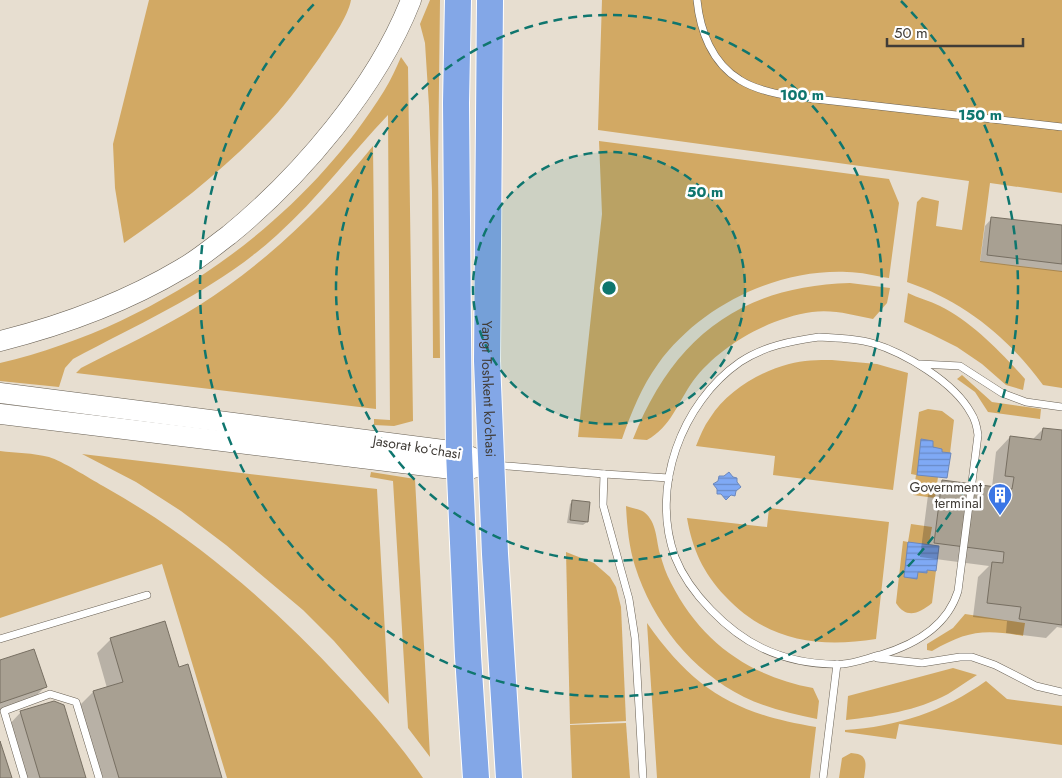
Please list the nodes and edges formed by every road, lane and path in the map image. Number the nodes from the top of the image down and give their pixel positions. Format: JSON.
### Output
{"nodes":[{"id":1,"x":411,"y":0,"type":"edge"},
{"id":2,"x":458,"y":0,"type":"edge"},
{"id":3,"x":490,"y":0,"type":"edge"},
{"id":4,"x":696,"y":0,"type":"edge"},
{"id":5,"x":1062,"y":127,"type":"edge"},
{"id":6,"x":0,"y":341,"type":"edge"},
{"id":7,"x":917,"y":364,"type":"junction"},
{"id":8,"x":0,"y":393,"type":"edge"},
{"id":9,"x":1062,"y":407,"type":"edge"},
{"id":10,"x":0,"y":414,"type":"edge"},
{"id":11,"x":460,"y":461,"type":"junction"},
{"id":12,"x":490,"y":465,"type":"junction"},
{"id":13,"x":604,"y":474,"type":"junction"},
{"id":14,"x":669,"y":478,"type":"junction"},
{"id":15,"x":147,"y":594,"type":"dead end"},
{"id":16,"x":0,"y":639,"type":"edge"},
{"id":17,"x":871,"y":657,"type":"junction"},
{"id":18,"x":837,"y":664,"type":"junction"},
{"id":19,"x":1062,"y":692,"type":"edge"},
{"id":20,"x":24,"y":778,"type":"edge"},
{"id":21,"x":99,"y":778,"type":"edge"},
{"id":22,"x":476,"y":778,"type":"edge"},
{"id":23,"x":509,"y":778,"type":"edge"},
{"id":24,"x":643,"y":778,"type":"edge"},
{"id":25,"x":823,"y":778,"type":"edge"}],
"edges":[{"from":1,"to":6,"type":"main road"},
{"from":2,"to":11,"type":"highway","name":"Yangi Toshkent ko‘chasi"},
{"from":3,"to":12,"type":"highway","name":"Yangi Toshkent ko‘chasi"},
{"from":4,"to":5,"type":"lane"},
{"from":7,"to":9,"type":"lane"},
{"from":7,"to":14,"type":"lane"},
{"from":7,"to":17,"type":"lane"},
{"from":8,"to":11,"type":"main road","name":"Jasorat koʻchasi"},
{"from":10,"to":11,"type":"main road","name":"Jasorat koʻchasi"},
{"from":11,"to":12,"type":"main road","name":"Jasorat koʻchasi"},
{"from":11,"to":22,"type":"highway","name":"Yangi Toshkent ko‘chasi"},
{"from":12,"to":13,"type":"lane"},
{"from":12,"to":23,"type":"highway","name":"Yangi Toshkent ko‘chasi"},
{"from":13,"to":14,"type":"lane"},
{"from":13,"to":24,"type":"lane"},
{"from":14,"to":18,"type":"lane"},
{"from":15,"to":16,"type":"lane"},
{"from":17,"to":18,"type":"lane"},
{"from":17,"to":19,"type":"lane"},
{"from":18,"to":25,"type":"lane"},
{"from":20,"to":21,"type":"lane"}]}
